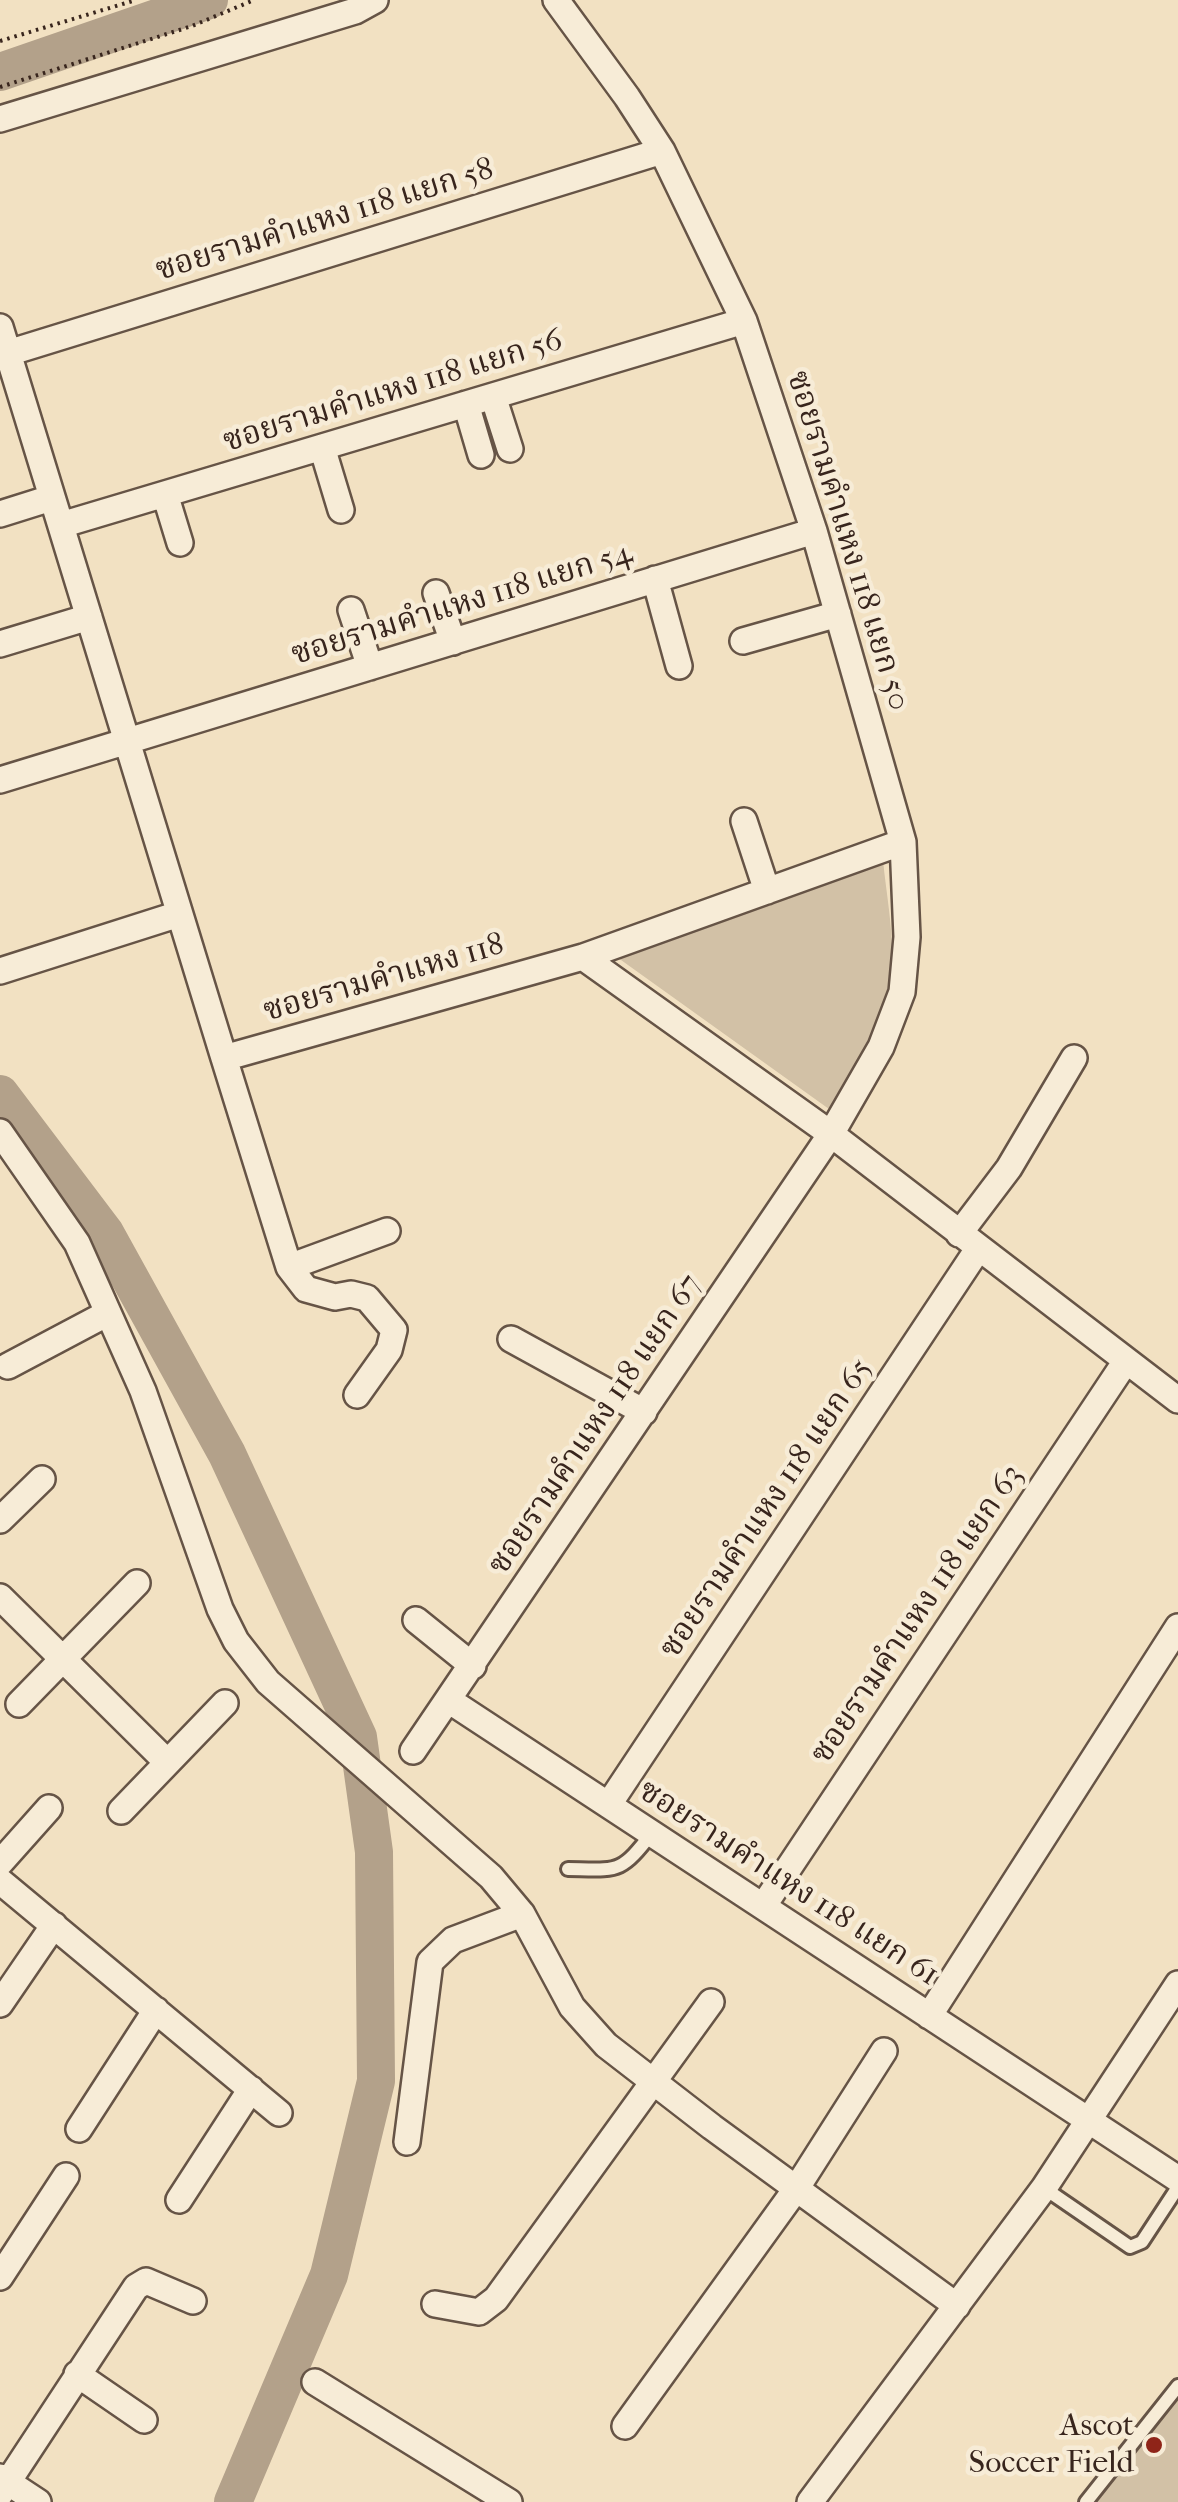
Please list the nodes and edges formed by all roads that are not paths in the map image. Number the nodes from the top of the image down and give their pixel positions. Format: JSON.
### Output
{"nodes":[{"id":1,"x":376,"y":0,"type":"edge"},
{"id":2,"x":556,"y":0,"type":"edge"},
{"id":3,"x":0,"y":119,"type":"edge"},
{"id":4,"x":662,"y":151,"type":"junction"},
{"id":5,"x":744,"y":321,"type":"junction"},
{"id":6,"x":0,"y":327,"type":"edge"},
{"id":7,"x":8,"y":353,"type":"junction"},
{"id":8,"x":8,"y":391,"type":"edge"},
{"id":9,"x":493,"y":396,"type":"junction"},
{"id":10,"x":466,"y":404,"type":"junction"},
{"id":11,"x":322,"y":447,"type":"junction"},
{"id":12,"x":510,"y":448,"type":"dead end"},
{"id":13,"x":481,"y":455,"type":"dead end"},
{"id":14,"x":165,"y":494,"type":"junction"},
{"id":15,"x":52,"y":498,"type":"junction"},
{"id":16,"x":341,"y":510,"type":"dead end"},
{"id":17,"x":0,"y":514,"type":"edge"},
{"id":18,"x":61,"y":525,"type":"junction"},
{"id":19,"x":814,"y":531,"type":"junction"},
{"id":20,"x":180,"y":543,"type":"dead end"},
{"id":21,"x":655,"y":580,"type":"junction"},
{"id":22,"x":436,"y":593,"type":"dead end"},
{"id":23,"x":351,"y":610,"type":"dead end"},
{"id":24,"x":838,"y":614,"type":"junction"},
{"id":25,"x":89,"y":617,"type":"junction"},
{"id":26,"x":743,"y":641,"type":"dead end"},
{"id":27,"x":453,"y":642,"type":"junction"},
{"id":28,"x":0,"y":644,"type":"edge"},
{"id":29,"x":679,"y":666,"type":"dead end"},
{"id":30,"x":370,"y":667,"type":"junction"},
{"id":31,"x":129,"y":741,"type":"junction"},
{"id":32,"x":0,"y":780,"type":"edge"},
{"id":33,"x":744,"y":822,"type":"dead end"},
{"id":34,"x":904,"y":842,"type":"junction"},
{"id":35,"x":768,"y":891,"type":"junction"},
{"id":36,"x":179,"y":914,"type":"junction"},
{"id":37,"x":583,"y":957,"type":"junction"},
{"id":38,"x":0,"y":971,"type":"edge"},
{"id":39,"x":224,"y":1058,"type":"junction"},
{"id":40,"x":1074,"y":1058,"type":"dead end"},
{"id":41,"x":831,"y":1134,"type":"junction"},
{"id":42,"x":4,"y":1146,"type":"edge"},
{"id":43,"x":387,"y":1231,"type":"dead end"},
{"id":44,"x":968,"y":1242,"type":"junction"},
{"id":45,"x":288,"y":1267,"type":"junction"},
{"id":46,"x":108,"y":1313,"type":"junction"},
{"id":47,"x":512,"y":1339,"type":"dead end"},
{"id":48,"x":1126,"y":1361,"type":"junction"},
{"id":49,"x":8,"y":1366,"type":"dead end"},
{"id":50,"x":357,"y":1395,"type":"dead end"},
{"id":51,"x":1178,"y":1400,"type":"edge"},
{"id":52,"x":644,"y":1412,"type":"junction"},
{"id":53,"x":42,"y":1479,"type":"dead end"},
{"id":54,"x":0,"y":1520,"type":"edge"},
{"id":55,"x":137,"y":1583,"type":"dead end"},
{"id":56,"x":0,"y":1597,"type":"edge"},
{"id":57,"x":416,"y":1620,"type":"dead end"},
{"id":58,"x":1178,"y":1626,"type":"edge"},
{"id":59,"x":63,"y":1659,"type":"junction"},
{"id":60,"x":474,"y":1666,"type":"junction"},
{"id":61,"x":450,"y":1701,"type":"junction"},
{"id":62,"x":19,"y":1704,"type":"dead end"},
{"id":63,"x":226,"y":1704,"type":"dead end"},
{"id":64,"x":413,"y":1751,"type":"dead end"},
{"id":65,"x":166,"y":1761,"type":"junction"},
{"id":66,"x":609,"y":1804,"type":"junction"},
{"id":67,"x":49,"y":1808,"type":"dead end"},
{"id":68,"x":121,"y":1811,"type":"dead end"},
{"id":69,"x":652,"y":1832,"type":"junction"},
{"id":70,"x":0,"y":1862,"type":"edge"},
{"id":71,"x":568,"y":1869,"type":"dead end"},
{"id":72,"x":0,"y":1881,"type":"edge"},
{"id":73,"x":764,"y":1905,"type":"junction"},
{"id":74,"x":522,"y":1914,"type":"junction"},
{"id":75,"x":54,"y":1925,"type":"junction"},
{"id":76,"x":1178,"y":1984,"type":"edge"},
{"id":77,"x":711,"y":2002,"type":"dead end"},
{"id":78,"x":0,"y":2004,"type":"edge"},
{"id":79,"x":156,"y":2010,"type":"junction"},
{"id":80,"x":929,"y":2016,"type":"junction"},
{"id":81,"x":884,"y":2051,"type":"dead end"},
{"id":82,"x":655,"y":2084,"type":"junction"},
{"id":83,"x":251,"y":2090,"type":"junction"},
{"id":84,"x":279,"y":2113,"type":"dead end"},
{"id":85,"x":1091,"y":2121,"type":"junction"},
{"id":86,"x":79,"y":2129,"type":"dead end"},
{"id":87,"x":407,"y":2142,"type":"dead end"},
{"id":88,"x":66,"y":2176,"type":"dead end"},
{"id":89,"x":1178,"y":2178,"type":"edge"},
{"id":90,"x":1178,"y":2186,"type":"edge"},
{"id":91,"x":1044,"y":2188,"type":"junction"},
{"id":92,"x":796,"y":2189,"type":"junction"},
{"id":93,"x":180,"y":2200,"type":"dead end"},
{"id":94,"x":0,"y":2277,"type":"edge"},
{"id":95,"x":192,"y":2301,"type":"dead end"},
{"id":96,"x":435,"y":2304,"type":"dead end"},
{"id":97,"x":958,"y":2306,"type":"junction"},
{"id":98,"x":78,"y":2374,"type":"junction"},
{"id":99,"x":315,"y":2382,"type":"dead end"},
{"id":100,"x":1178,"y":2386,"type":"edge"},
{"id":101,"x":144,"y":2420,"type":"dead end"},
{"id":102,"x":625,"y":2426,"type":"dead end"},
{"id":103,"x":3,"y":2485,"type":"edge"},
{"id":104,"x":38,"y":2502,"type":"edge"},
{"id":105,"x":509,"y":2502,"type":"edge"},
{"id":106,"x":810,"y":2502,"type":"edge"},
{"id":107,"x":1086,"y":2502,"type":"edge"}],
"edges":[{"from":1,"to":3,"type":"street"},
{"from":2,"to":4,"type":"street","name":"ซอยรามคำแหง 118 แยก 50"},
{"from":4,"to":5,"type":"street","name":"ซอยรามคำแหง 118 แยก 50"},
{"from":4,"to":7,"type":"street","name":"ซอยรามคำแหง 118 แยก 58"},
{"from":5,"to":9,"type":"street","name":"ซอยรามคำแหง 118 แยก 56"},
{"from":5,"to":19,"type":"street","name":"ซอยรามคำแหง 118 แยก 50"},
{"from":6,"to":7,"type":"street"},
{"from":7,"to":8,"type":"street"},
{"from":8,"to":15,"type":"street"},
{"from":9,"to":10,"type":"street","name":"ซอยรามคำแหง 118 แยก 56"},
{"from":9,"to":12,"type":"street"},
{"from":10,"to":11,"type":"street","name":"ซอยรามคำแหง 118 แยก 56"},
{"from":10,"to":13,"type":"street"},
{"from":11,"to":14,"type":"street","name":"ซอยรามคำแหง 118 แยก 56"},
{"from":11,"to":16,"type":"street"},
{"from":14,"to":18,"type":"street","name":"ซอยรามคำแหง 118 แยก 56"},
{"from":14,"to":20,"type":"street"},
{"from":15,"to":17,"type":"street"},
{"from":15,"to":18,"type":"street"},
{"from":18,"to":25,"type":"street"},
{"from":19,"to":21,"type":"street","name":"ซอยรามคำแหง 118 แยก 54"},
{"from":19,"to":24,"type":"street","name":"ซอยรามคำแหง 118 แยก 50"},
{"from":21,"to":27,"type":"street","name":"ซอยรามคำแหง 118 แยก 54"},
{"from":21,"to":29,"type":"street"},
{"from":22,"to":27,"type":"street"},
{"from":23,"to":30,"type":"street"},
{"from":24,"to":26,"type":"street"},
{"from":24,"to":34,"type":"street","name":"ซอยรามคำแหง 118 แยก 50"},
{"from":25,"to":28,"type":"street"},
{"from":25,"to":31,"type":"street"},
{"from":27,"to":30,"type":"street","name":"ซอยรามคำแหง 118 แยก 54"},
{"from":30,"to":31,"type":"street","name":"ซอยรามคำแหง 118 แยก 54"},
{"from":31,"to":32,"type":"street","name":"ซอยรามคำแหง 118 แยก 54"},
{"from":31,"to":36,"type":"street"},
{"from":33,"to":35,"type":"street"},
{"from":34,"to":35,"type":"street","name":"ซอยรามคำแหง 118"},
{"from":34,"to":41,"type":"street","name":"ซอยรามคำแหง 118 แยก 50"},
{"from":35,"to":37,"type":"street","name":"ซอยรามคำแหง 118"},
{"from":36,"to":38,"type":"street"},
{"from":36,"to":39,"type":"street"},
{"from":37,"to":39,"type":"street","name":"ซอยรามคำแหง 118"},
{"from":37,"to":41,"type":"street"},
{"from":39,"to":45,"type":"street"},
{"from":40,"to":44,"type":"street","name":"ซอยรามคำแหง 118 แยก 65"},
{"from":41,"to":44,"type":"street"},
{"from":41,"to":52,"type":"street","name":"ซอยรามคำแหง 118 แยก 67"},
{"from":42,"to":46,"type":"street"},
{"from":43,"to":45,"type":"street"},
{"from":44,"to":48,"type":"street"},
{"from":44,"to":66,"type":"street","name":"ซอยรามคำแหง 118 แยก 65"},
{"from":45,"to":50,"type":"street"},
{"from":46,"to":49,"type":"street"},
{"from":46,"to":74,"type":"street"},
{"from":47,"to":52,"type":"street"},
{"from":48,"to":51,"type":"street"},
{"from":48,"to":73,"type":"street","name":"ซอยรามคำแหง 118 แยก 63"},
{"from":52,"to":60,"type":"street","name":"ซอยรามคำแหง 118 แยก 67"},
{"from":53,"to":54,"type":"street"},
{"from":55,"to":59,"type":"street"},
{"from":56,"to":59,"type":"street"},
{"from":57,"to":60,"type":"street"},
{"from":58,"to":80,"type":"street"},
{"from":59,"to":62,"type":"street"},
{"from":59,"to":65,"type":"street"},
{"from":60,"to":61,"type":"street","name":"ซอยรามคำแหง 118 แยก 67"},
{"from":61,"to":64,"type":"street","name":"ซอยรามคำแหง 118 แยก 67"},
{"from":61,"to":66,"type":"street","name":"ซอยรามคำแหง 118 แยก 61"},
{"from":63,"to":65,"type":"street"},
{"from":65,"to":68,"type":"street"},
{"from":66,"to":69,"type":"street","name":"ซอยรามคำแหง 118 แยก 61"},
{"from":67,"to":70,"type":"street"},
{"from":69,"to":71,"type":"lane"},
{"from":69,"to":73,"type":"street","name":"ซอยรามคำแหง 118 แยก 61"},
{"from":72,"to":75,"type":"street"},
{"from":73,"to":80,"type":"street","name":"ซอยรามคำแหง 118 แยก 61"},
{"from":74,"to":82,"type":"street"},
{"from":74,"to":87,"type":"street"},
{"from":75,"to":78,"type":"street"},
{"from":75,"to":79,"type":"street"},
{"from":76,"to":85,"type":"street"},
{"from":77,"to":82,"type":"street"},
{"from":79,"to":83,"type":"street"},
{"from":79,"to":86,"type":"street"},
{"from":80,"to":85,"type":"street","name":"ซอยรามคำแหง 118 แยก 61"},
{"from":81,"to":92,"type":"street"},
{"from":82,"to":92,"type":"street"},
{"from":82,"to":96,"type":"street"},
{"from":83,"to":84,"type":"street"},
{"from":83,"to":93,"type":"street"},
{"from":85,"to":89,"type":"street","name":"ซอยรามคำแหง 118 แยก 61"},
{"from":85,"to":91,"type":"street"},
{"from":88,"to":94,"type":"street"},
{"from":90,"to":91,"type":"lane"},
{"from":91,"to":97,"type":"street"},
{"from":92,"to":97,"type":"street"},
{"from":92,"to":102,"type":"street"},
{"from":95,"to":98,"type":"street"},
{"from":97,"to":106,"type":"street"},
{"from":98,"to":101,"type":"street"},
{"from":98,"to":103,"type":"street"},
{"from":99,"to":105,"type":"street"},
{"from":100,"to":107,"type":"lane"},
{"from":103,"to":104,"type":"street"}]}
